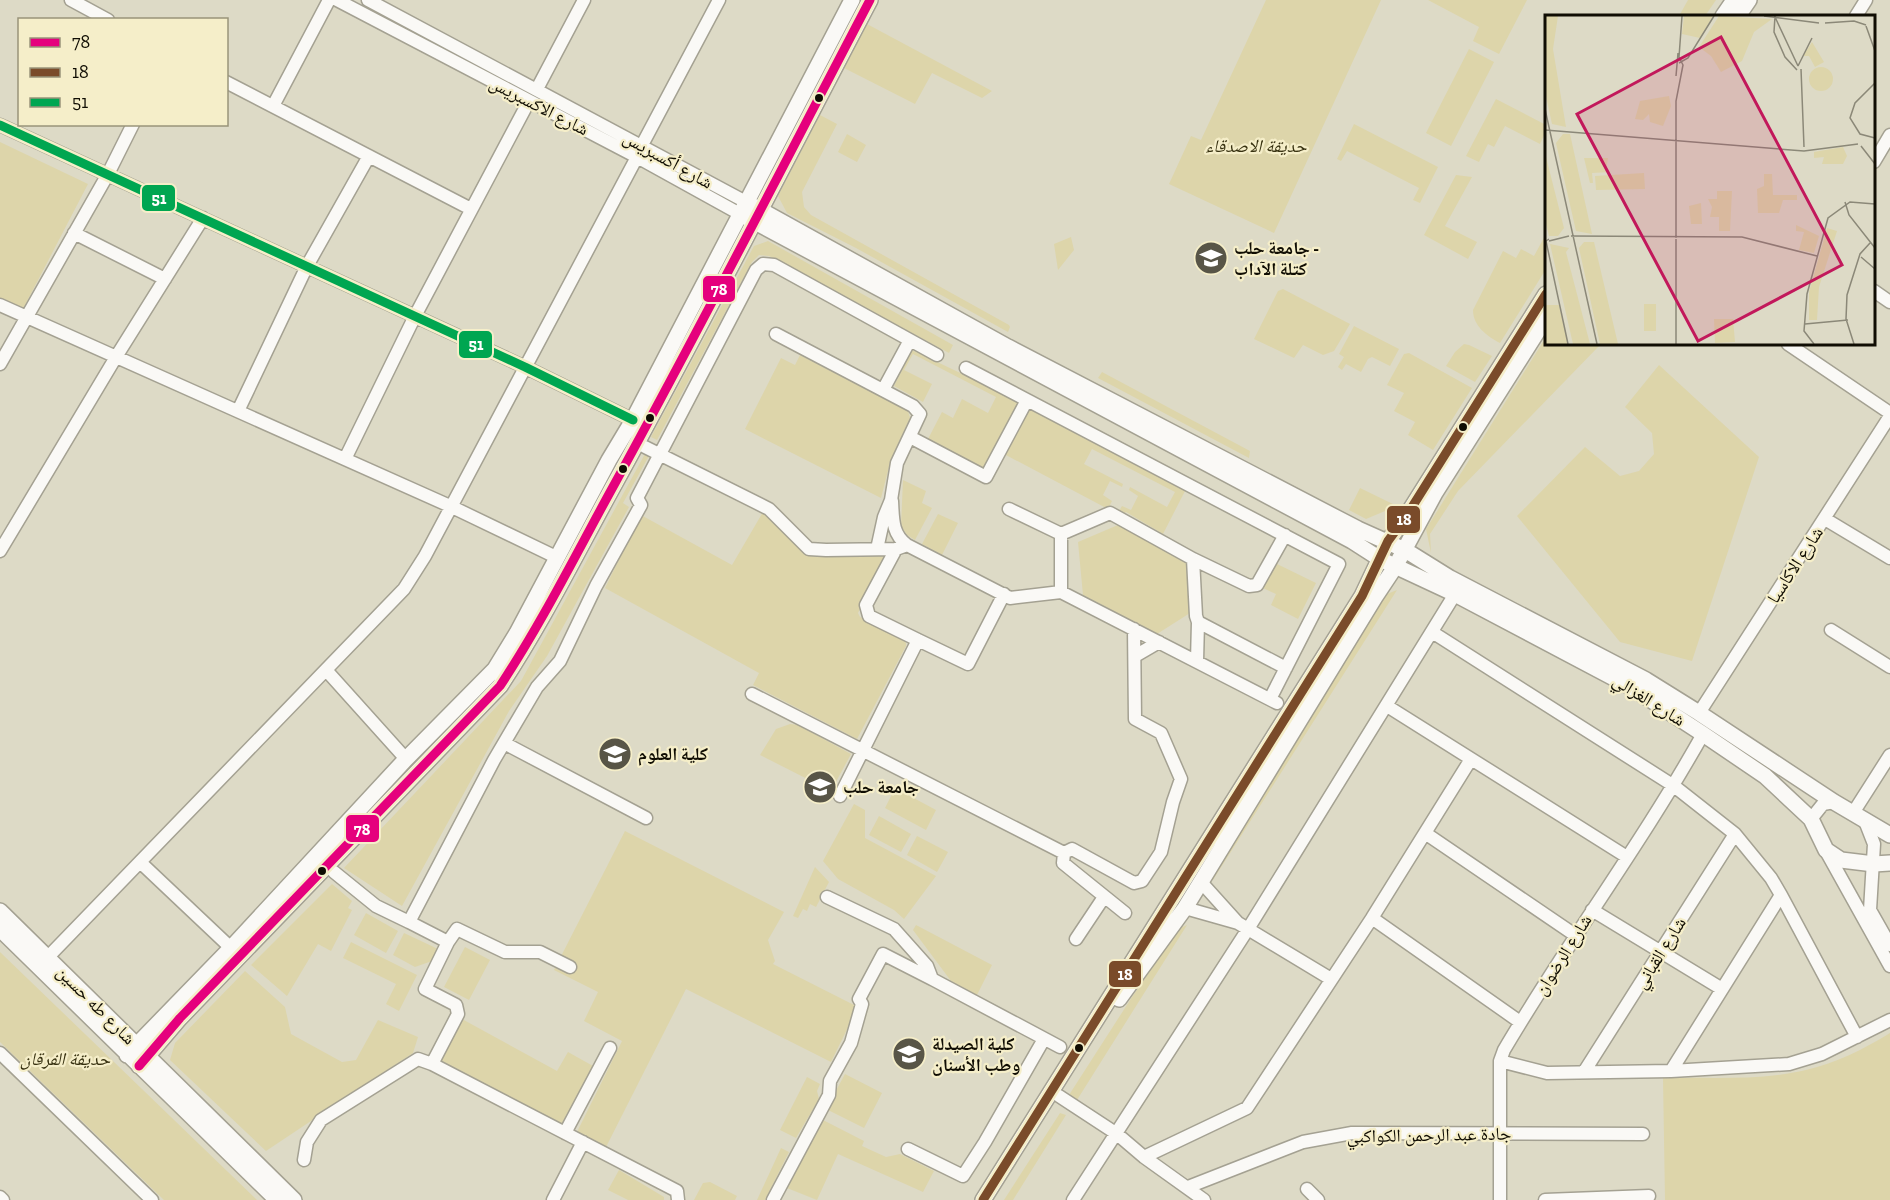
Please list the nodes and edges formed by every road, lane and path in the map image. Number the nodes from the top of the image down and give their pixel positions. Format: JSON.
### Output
{"nodes":[{"id":1,"x":329,"y":0,"type":"edge"},
{"id":2,"x":337,"y":0,"type":"edge"},
{"id":3,"x":368,"y":0,"type":"edge"},
{"id":4,"x":584,"y":0,"type":"edge"},
{"id":5,"x":719,"y":0,"type":"edge"},
{"id":6,"x":852,"y":0,"type":"edge"},
{"id":7,"x":870,"y":0,"type":"edge"},
{"id":8,"x":1734,"y":0,"type":"edge"},
{"id":9,"x":1749,"y":0,"type":"edge"},
{"id":10,"x":1866,"y":0,"type":"edge"},
{"id":11,"x":74,"y":1,"type":"edge"},
{"id":12,"x":1724,"y":15,"type":"edge"},
{"id":13,"x":1739,"y":15,"type":"edge"},
{"id":14,"x":1857,"y":15,"type":"edge"},
{"id":15,"x":104,"y":18,"type":"edge"},
{"id":16,"x":228,"y":83,"type":"edge"},
{"id":17,"x":537,"y":89,"type":"junction"},
{"id":18,"x":529,"y":101,"type":"junction"},
{"id":19,"x":273,"y":106,"type":"junction"},
{"id":20,"x":0,"y":125,"type":"edge"},
{"id":21,"x":132,"y":126,"type":"edge"},
{"id":22,"x":1890,"y":135,"type":"edge"},
{"id":23,"x":640,"y":151,"type":"junction"},
{"id":24,"x":369,"y":156,"type":"junction"},
{"id":25,"x":1875,"y":160,"type":"edge"},
{"id":26,"x":108,"y":174,"type":"junction"},
{"id":27,"x":743,"y":208,"type":"junction"},
{"id":28,"x":471,"y":209,"type":"junction"},
{"id":29,"x":758,"y":216,"type":"junction"},
{"id":30,"x":203,"y":218,"type":"junction"},
{"id":31,"x":74,"y":233,"type":"junction"},
{"id":32,"x":307,"y":266,"type":"junction"},
{"id":33,"x":165,"y":279,"type":"junction"},
{"id":34,"x":1875,"y":292,"type":"edge"},
{"id":35,"x":1545,"y":296,"type":"edge"},
{"id":36,"x":1890,"y":302,"type":"edge"},
{"id":37,"x":0,"y":305,"type":"edge"},
{"id":38,"x":415,"y":316,"type":"junction"},
{"id":39,"x":26,"y":317,"type":"junction"},
{"id":40,"x":1545,"y":320,"type":"edge"},
{"id":41,"x":776,"y":334,"type":"dead end"},
{"id":42,"x":910,"y":340,"type":"junction"},
{"id":43,"x":1789,"y":345,"type":"edge"},
{"id":44,"x":937,"y":355,"type":"dead end"},
{"id":45,"x":116,"y":357,"type":"junction"},
{"id":46,"x":0,"y":364,"type":"edge"},
{"id":47,"x":525,"y":367,"type":"junction"},
{"id":48,"x":966,"y":368,"type":"dead end"},
{"id":49,"x":883,"y":390,"type":"junction"},
{"id":50,"x":1027,"y":400,"type":"junction"},
{"id":51,"x":238,"y":411,"type":"junction"},
{"id":52,"x":1890,"y":414,"type":"edge"},
{"id":53,"x":633,"y":420,"type":"junction"},
{"id":54,"x":910,"y":437,"type":"junction"},
{"id":55,"x":645,"y":447,"type":"dead end"},
{"id":56,"x":659,"y":454,"type":"junction"},
{"id":57,"x":345,"y":459,"type":"junction"},
{"id":58,"x":598,"y":481,"type":"junction"},
{"id":59,"x":612,"y":488,"type":"junction"},
{"id":60,"x":891,"y":500,"type":"junction"},
{"id":61,"x":450,"y":506,"type":"junction"},
{"id":62,"x":1009,"y":509,"type":"dead end"},
{"id":63,"x":1825,"y":519,"type":"junction"},
{"id":64,"x":1061,"y":534,"type":"junction"},
{"id":65,"x":1285,"y":535,"type":"junction"},
{"id":66,"x":1388,"y":542,"type":"junction"},
{"id":67,"x":2,"y":544,"type":"edge"},
{"id":68,"x":901,"y":547,"type":"junction"},
{"id":69,"x":877,"y":549,"type":"junction"},
{"id":70,"x":1405,"y":550,"type":"junction"},
{"id":71,"x":558,"y":558,"type":"junction"},
{"id":72,"x":1193,"y":558,"type":"junction"},
{"id":73,"x":1890,"y":558,"type":"edge"},
{"id":74,"x":1380,"y":559,"type":"junction"},
{"id":75,"x":1395,"y":567,"type":"junction"},
{"id":76,"x":1061,"y":592,"type":"junction"},
{"id":77,"x":1004,"y":594,"type":"junction"},
{"id":78,"x":1455,"y":594,"type":"junction"},
{"id":79,"x":1198,"y":622,"type":"junction"},
{"id":80,"x":1134,"y":629,"type":"junction"},
{"id":81,"x":1831,"y":630,"type":"dead end"},
{"id":82,"x":1432,"y":632,"type":"junction"},
{"id":83,"x":918,"y":640,"type":"junction"},
{"id":84,"x":1159,"y":642,"type":"junction"},
{"id":85,"x":1135,"y":656,"type":"junction"},
{"id":86,"x":1197,"y":661,"type":"junction"},
{"id":87,"x":1890,"y":667,"type":"edge"},
{"id":88,"x":1286,"y":668,"type":"junction"},
{"id":89,"x":326,"y":670,"type":"junction"},
{"id":90,"x":752,"y":694,"type":"dead end"},
{"id":91,"x":1387,"y":706,"type":"junction"},
{"id":92,"x":1699,"y":713,"type":"junction"},
{"id":93,"x":1703,"y":734,"type":"junction"},
{"id":94,"x":504,"y":743,"type":"junction"},
{"id":95,"x":863,"y":750,"type":"junction"},
{"id":96,"x":1890,"y":755,"type":"edge"},
{"id":97,"x":406,"y":759,"type":"junction"},
{"id":98,"x":1471,"y":759,"type":"junction"},
{"id":99,"x":1674,"y":786,"type":"junction"},
{"id":100,"x":840,"y":796,"type":"dead end"},
{"id":101,"x":1834,"y":802,"type":"junction"},
{"id":102,"x":1859,"y":817,"type":"junction"},
{"id":103,"x":646,"y":818,"type":"dead end"},
{"id":104,"x":1811,"y":819,"type":"junction"},
{"id":105,"x":1425,"y":833,"type":"junction"},
{"id":106,"x":1736,"y":834,"type":"junction"},
{"id":107,"x":1890,"y":835,"type":"edge"},
{"id":108,"x":1826,"y":850,"type":"junction"},
{"id":109,"x":1064,"y":853,"type":"junction"},
{"id":110,"x":1627,"y":857,"type":"junction"},
{"id":111,"x":140,"y":862,"type":"junction"},
{"id":112,"x":1890,"y":863,"type":"edge"},
{"id":113,"x":1874,"y":864,"type":"junction"},
{"id":114,"x":334,"y":872,"type":"dead end"},
{"id":115,"x":1201,"y":882,"type":"junction"},
{"id":116,"x":1781,"y":895,"type":"junction"},
{"id":117,"x":827,"y":897,"type":"dead end"},
{"id":118,"x":1104,"y":897,"type":"junction"},
{"id":119,"x":1185,"y":908,"type":"junction"},
{"id":120,"x":1592,"y":910,"type":"junction"},
{"id":121,"x":0,"y":911,"type":"edge"},
{"id":122,"x":1125,"y":913,"type":"dead end"},
{"id":123,"x":1372,"y":918,"type":"junction"},
{"id":124,"x":409,"y":922,"type":"junction"},
{"id":125,"x":1243,"y":926,"type":"junction"},
{"id":126,"x":0,"y":929,"type":"edge"},
{"id":127,"x":1575,"y":935,"type":"junction"},
{"id":128,"x":1076,"y":939,"type":"dead end"},
{"id":129,"x":448,"y":942,"type":"junction"},
{"id":130,"x":1890,"y":945,"type":"edge"},
{"id":131,"x":231,"y":948,"type":"junction"},
{"id":132,"x":1661,"y":952,"type":"junction"},
{"id":133,"x":48,"y":957,"type":"junction"},
{"id":134,"x":1890,"y":966,"type":"edge"},
{"id":135,"x":570,"y":968,"type":"dead end"},
{"id":136,"x":932,"y":979,"type":"junction"},
{"id":137,"x":1331,"y":979,"type":"junction"},
{"id":138,"x":1722,"y":989,"type":"junction"},
{"id":139,"x":1890,"y":1020,"type":"edge"},
{"id":140,"x":1520,"y":1022,"type":"junction"},
{"id":141,"x":1857,"y":1036,"type":"junction"},
{"id":142,"x":1044,"y":1039,"type":"junction"},
{"id":143,"x":1060,"y":1047,"type":"dead end"},
{"id":144,"x":610,"y":1048,"type":"dead end"},
{"id":145,"x":132,"y":1050,"type":"junction"},
{"id":146,"x":0,"y":1053,"type":"edge"},
{"id":147,"x":144,"y":1061,"type":"junction"},
{"id":148,"x":1500,"y":1061,"type":"junction"},
{"id":149,"x":432,"y":1064,"type":"junction"},
{"id":150,"x":1671,"y":1071,"type":"junction"},
{"id":151,"x":1584,"y":1072,"type":"junction"},
{"id":152,"x":1059,"y":1096,"type":"junction"},
{"id":153,"x":565,"y":1133,"type":"junction"},
{"id":154,"x":1499,"y":1133,"type":"junction"},
{"id":155,"x":1117,"y":1134,"type":"junction"},
{"id":156,"x":1643,"y":1134,"type":"dead end"},
{"id":157,"x":583,"y":1142,"type":"junction"},
{"id":158,"x":908,"y":1149,"type":"dead end"},
{"id":159,"x":1144,"y":1157,"type":"junction"},
{"id":160,"x":304,"y":1160,"type":"dead end"},
{"id":161,"x":1188,"y":1187,"type":"junction"},
{"id":162,"x":1307,"y":1190,"type":"dead end"},
{"id":163,"x":1649,"y":1196,"type":"dead end"},
{"id":164,"x":152,"y":1200,"type":"edge"},
{"id":165,"x":277,"y":1200,"type":"edge"},
{"id":166,"x":294,"y":1200,"type":"edge"},
{"id":167,"x":553,"y":1200,"type":"edge"},
{"id":168,"x":678,"y":1200,"type":"edge"},
{"id":169,"x":773,"y":1200,"type":"edge"},
{"id":170,"x":983,"y":1200,"type":"edge"},
{"id":171,"x":993,"y":1200,"type":"edge"},
{"id":172,"x":1072,"y":1200,"type":"edge"},
{"id":173,"x":1204,"y":1200,"type":"edge"},
{"id":174,"x":1318,"y":1200,"type":"edge"},
{"id":175,"x":1500,"y":1200,"type":"edge"},
{"id":176,"x":1545,"y":1200,"type":"edge"}],
"edges":[{"from":1,"to":19,"type":"street"},
{"from":2,"to":18,"type":"street","name":"شارع الاكسبريس"},
{"from":3,"to":17,"type":"street","name":"شارع أكسبريس"},
{"from":4,"to":17,"type":"street"},
{"from":5,"to":23,"type":"street"},
{"from":6,"to":27,"type":"main road"},
{"from":7,"to":29,"type":"main road"},
{"from":8,"to":12,"type":"main road"},
{"from":9,"to":13,"type":"main road"},
{"from":10,"to":14,"type":"street"},
{"from":11,"to":15,"type":"street"},
{"from":16,"to":19,"type":"street"},
{"from":17,"to":23,"type":"street","name":"شارع أكسبريس"},
{"from":18,"to":23,"type":"street","name":"شارع الاكسبريس"},
{"from":18,"to":28,"type":"street"},
{"from":19,"to":24,"type":"street"},
{"from":20,"to":26,"type":"street"},
{"from":21,"to":26,"type":"street"},
{"from":22,"to":25,"type":"street"},
{"from":23,"to":27,"type":"street","name":"شارع أكسبريس"},
{"from":23,"to":47,"type":"street"},
{"from":24,"to":28,"type":"street"},
{"from":24,"to":32,"type":"street"},
{"from":26,"to":30,"type":"street"},
{"from":26,"to":31,"type":"street"},
{"from":27,"to":29,"type":"main road"},
{"from":27,"to":53,"type":"main road"},
{"from":28,"to":38,"type":"street"},
{"from":29,"to":59,"type":"main road"},
{"from":29,"to":66,"type":"main road","name":"شارع الغزالي"},
{"from":29,"to":74,"type":"main road","name":"شارع الغزالي"},
{"from":30,"to":32,"type":"street"},
{"from":30,"to":33,"type":"street"},
{"from":31,"to":33,"type":"street"},
{"from":31,"to":39,"type":"street"},
{"from":32,"to":38,"type":"street"},
{"from":32,"to":51,"type":"street"},
{"from":33,"to":45,"type":"street"},
{"from":34,"to":36,"type":"street"},
{"from":35,"to":66,"type":"main road"},
{"from":37,"to":39,"type":"street"},
{"from":38,"to":47,"type":"street"},
{"from":38,"to":57,"type":"street"},
{"from":39,"to":45,"type":"street"},
{"from":39,"to":46,"type":"street"},
{"from":40,"to":70,"type":"main road"},
{"from":41,"to":49,"type":"street"},
{"from":42,"to":44,"type":"street"},
{"from":42,"to":49,"type":"street"},
{"from":42,"to":56,"type":"street"},
{"from":43,"to":52,"type":"street"},
{"from":45,"to":51,"type":"street"},
{"from":45,"to":67,"type":"street"},
{"from":47,"to":53,"type":"street"},
{"from":47,"to":61,"type":"street"},
{"from":48,"to":50,"type":"street"},
{"from":49,"to":54,"type":"street"},
{"from":50,"to":54,"type":"street"},
{"from":50,"to":65,"type":"street"},
{"from":51,"to":57,"type":"street"},
{"from":52,"to":63,"type":"street","name":"شارع الاكاسيا"},
{"from":53,"to":58,"type":"main road"},
{"from":54,"to":60,"type":"street"},
{"from":55,"to":56,"type":"street"},
{"from":56,"to":69,"type":"street"},
{"from":56,"to":94,"type":"street"},
{"from":57,"to":61,"type":"street"},
{"from":58,"to":59,"type":"main road"},
{"from":58,"to":71,"type":"main road"},
{"from":59,"to":147,"type":"main road"},
{"from":60,"to":68,"type":"street"},
{"from":60,"to":69,"type":"street"},
{"from":61,"to":71,"type":"street"},
{"from":61,"to":89,"type":"street"},
{"from":62,"to":64,"type":"street"},
{"from":63,"to":73,"type":"street"},
{"from":63,"to":92,"type":"street","name":"شارع الاكاسيا"},
{"from":64,"to":72,"type":"street"},
{"from":64,"to":76,"type":"street"},
{"from":65,"to":72,"type":"street"},
{"from":65,"to":88,"type":"street"},
{"from":66,"to":70,"type":"main road","name":"شارع الغزالي"},
{"from":66,"to":74,"type":"main road"},
{"from":68,"to":69,"type":"street"},
{"from":68,"to":77,"type":"street"},
{"from":68,"to":83,"type":"street"},
{"from":70,"to":75,"type":"main road"},
{"from":70,"to":92,"type":"main road","name":"شارع الغزالي"},
{"from":71,"to":97,"type":"main road"},
{"from":72,"to":79,"type":"street"},
{"from":74,"to":75,"type":"main road","name":"شارع الغزالي"},
{"from":74,"to":170,"type":"main road"},
{"from":75,"to":78,"type":"main road","name":"شارع الغزالي"},
{"from":75,"to":115,"type":"main road"},
{"from":76,"to":77,"type":"street"},
{"from":76,"to":80,"type":"street"},
{"from":77,"to":83,"type":"street"},
{"from":78,"to":82,"type":"street"},
{"from":78,"to":93,"type":"main road","name":"شارع الغزالي"},
{"from":79,"to":86,"type":"street"},
{"from":79,"to":88,"type":"street"},
{"from":80,"to":84,"type":"street"},
{"from":80,"to":85,"type":"street"},
{"from":81,"to":87,"type":"street"},
{"from":82,"to":91,"type":"street"},
{"from":82,"to":99,"type":"street"},
{"from":83,"to":95,"type":"street"},
{"from":84,"to":85,"type":"street"},
{"from":84,"to":86,"type":"street"},
{"from":85,"to":109,"type":"street"},
{"from":86,"to":88,"type":"street"},
{"from":89,"to":97,"type":"street"},
{"from":89,"to":111,"type":"street"},
{"from":90,"to":95,"type":"street"},
{"from":91,"to":98,"type":"street"},
{"from":91,"to":125,"type":"street"},
{"from":92,"to":101,"type":"main road","name":"شارع الغزالي"},
{"from":93,"to":99,"type":"street","name":"شارع الرضوان"},
{"from":93,"to":104,"type":"main road","name":"شارع الغزالي"},
{"from":94,"to":103,"type":"street"},
{"from":94,"to":124,"type":"street"},
{"from":95,"to":100,"type":"street"},
{"from":95,"to":109,"type":"street"},
{"from":96,"to":102,"type":"street"},
{"from":97,"to":131,"type":"main road"},
{"from":98,"to":105,"type":"street"},
{"from":98,"to":110,"type":"street"},
{"from":99,"to":106,"type":"street"},
{"from":99,"to":110,"type":"street","name":"شارع الرضوان"},
{"from":101,"to":102,"type":"main road","name":"شارع الغزالي"},
{"from":101,"to":104,"type":"street"},
{"from":102,"to":107,"type":"main road","name":"شارع الغزالي"},
{"from":102,"to":113,"type":"street"},
{"from":104,"to":108,"type":"main road","name":"شارع الغزالي"},
{"from":105,"to":123,"type":"street"},
{"from":105,"to":127,"type":"street"},
{"from":106,"to":116,"type":"street"},
{"from":106,"to":132,"type":"street","name":"شارع القباني"},
{"from":108,"to":113,"type":"main road"},
{"from":108,"to":134,"type":"street"},
{"from":109,"to":118,"type":"street"},
{"from":110,"to":120,"type":"street","name":"شارع الرضوان"},
{"from":111,"to":131,"type":"street"},
{"from":111,"to":133,"type":"street"},
{"from":112,"to":113,"type":"main road"},
{"from":113,"to":130,"type":"street"},
{"from":114,"to":124,"type":"street"},
{"from":115,"to":119,"type":"main road"},
{"from":115,"to":125,"type":"street"},
{"from":116,"to":138,"type":"street"},
{"from":116,"to":141,"type":"street"},
{"from":117,"to":136,"type":"street"},
{"from":118,"to":122,"type":"street"},
{"from":118,"to":128,"type":"street"},
{"from":119,"to":125,"type":"street"},
{"from":119,"to":152,"type":"main road"},
{"from":120,"to":127,"type":"street","name":"شارع الرضوان"},
{"from":120,"to":132,"type":"street"},
{"from":121,"to":133,"type":"main road","name":"شارع طه حسين"},
{"from":123,"to":137,"type":"street"},
{"from":123,"to":140,"type":"street"},
{"from":124,"to":129,"type":"street"},
{"from":125,"to":137,"type":"street"},
{"from":125,"to":155,"type":"street"},
{"from":126,"to":145,"type":"main road","name":"شارع طه حسين"},
{"from":127,"to":140,"type":"street","name":"شارع الرضوان"},
{"from":129,"to":135,"type":"street"},
{"from":129,"to":149,"type":"street"},
{"from":131,"to":145,"type":"main road"},
{"from":132,"to":138,"type":"street"},
{"from":132,"to":151,"type":"street","name":"شارع القباني"},
{"from":133,"to":145,"type":"main road","name":"شارع طه حسين"},
{"from":136,"to":142,"type":"street"},
{"from":136,"to":169,"type":"street"},
{"from":137,"to":159,"type":"street"},
{"from":138,"to":150,"type":"street"},
{"from":139,"to":141,"type":"street"},
{"from":140,"to":148,"type":"street","name":"شارع الرضوان"},
{"from":141,"to":150,"type":"street"},
{"from":142,"to":143,"type":"street"},
{"from":142,"to":158,"type":"street"},
{"from":144,"to":153,"type":"street"},
{"from":145,"to":147,"type":"main road"},
{"from":146,"to":164,"type":"street"},
{"from":147,"to":165,"type":"main road"},
{"from":147,"to":166,"type":"main road","name":"شارع طه حسين"},
{"from":148,"to":151,"type":"street"},
{"from":148,"to":154,"type":"street","name":"شارع الرضوان"},
{"from":149,"to":153,"type":"street"},
{"from":149,"to":160,"type":"street"},
{"from":150,"to":151,"type":"street"},
{"from":152,"to":155,"type":"street"},
{"from":152,"to":171,"type":"main road"},
{"from":153,"to":157,"type":"street"},
{"from":154,"to":156,"type":"street","name":"جادة عبد الرحمن الكواكبي"},
{"from":154,"to":161,"type":"street","name":"جادة عبد الرحمن الكواكبي"},
{"from":154,"to":175,"type":"street","name":"شارع الرضوان"},
{"from":155,"to":159,"type":"street"},
{"from":155,"to":172,"type":"street"},
{"from":157,"to":167,"type":"street"},
{"from":157,"to":168,"type":"street"},
{"from":159,"to":161,"type":"street"},
{"from":161,"to":173,"type":"street"},
{"from":162,"to":174,"type":"street"},
{"from":163,"to":176,"type":"street"}]}
